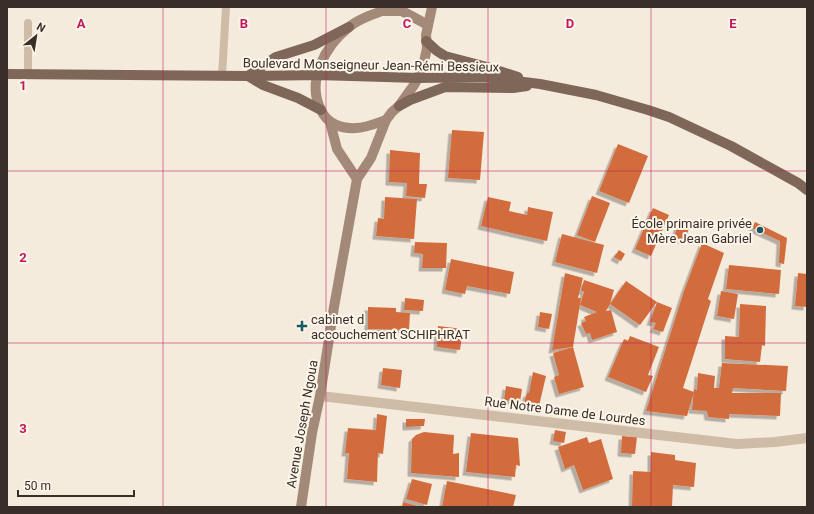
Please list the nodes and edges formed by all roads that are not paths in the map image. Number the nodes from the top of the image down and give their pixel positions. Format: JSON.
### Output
{"nodes":[{"id":1,"x":226,"y":7,"type":"edge"},
{"id":2,"x":393,"y":7,"type":"edge"},
{"id":3,"x":432,"y":7,"type":"edge"},
{"id":4,"x":378,"y":13,"type":"junction"},
{"id":5,"x":28,"y":23,"type":"dead end"},
{"id":6,"x":428,"y":25,"type":"junction"},
{"id":7,"x":349,"y":27,"type":"junction"},
{"id":8,"x":426,"y":42,"type":"junction"},
{"id":9,"x":7,"y":74,"type":"edge"},
{"id":10,"x":28,"y":74,"type":"junction"},
{"id":11,"x":317,"y":74,"type":"junction"},
{"id":12,"x":222,"y":76,"type":"junction"},
{"id":13,"x":248,"y":76,"type":"junction"},
{"id":14,"x":418,"y":78,"type":"junction"},
{"id":15,"x":540,"y":84,"type":"junction"},
{"id":16,"x":399,"y":106,"type":"junction"},
{"id":17,"x":321,"y":110,"type":"junction"},
{"id":18,"x":386,"y":120,"type":"junction"},
{"id":19,"x":330,"y":122,"type":"junction"},
{"id":20,"x":357,"y":179,"type":"junction"},
{"id":21,"x":807,"y":190,"type":"edge"},
{"id":22,"x":320,"y":396,"type":"junction"},
{"id":23,"x":807,"y":438,"type":"edge"},
{"id":24,"x":301,"y":507,"type":"edge"}],
"edges":[{"from":1,"to":12,"type":"lane"},
{"from":2,"to":4,"type":"main road"},
{"from":3,"to":6,"type":"main road"},
{"from":4,"to":6,"type":"main road"},
{"from":4,"to":7,"type":"main road"},
{"from":5,"to":10,"type":"lane"},
{"from":6,"to":8,"type":"main road"},
{"from":7,"to":11,"type":"main road"},
{"from":7,"to":13,"type":"main road"},
{"from":8,"to":14,"type":"main road"},
{"from":8,"to":15,"type":"main road"},
{"from":9,"to":10,"type":"main road","name":"Boulevard Monseigneur Jean-Rémi Bessieux"},
{"from":10,"to":12,"type":"main road","name":"Boulevard Monseigneur Jean-Rémi Bessieux"},
{"from":11,"to":13,"type":"main road","name":"Boulevard Monseigneur Jean-Rémi Bessieux"},
{"from":11,"to":14,"type":"main road","name":"Boulevard Monseigneur Jean-Rémi Bessieux"},
{"from":11,"to":17,"type":"main road"},
{"from":12,"to":13,"type":"main road","name":"Boulevard Monseigneur Jean-Rémi Bessieux"},
{"from":13,"to":17,"type":"main road"},
{"from":14,"to":15,"type":"main road","name":"Boulevard Monseigneur Jean-Rémi Bessieux"},
{"from":14,"to":16,"type":"main road"},
{"from":15,"to":16,"type":"main road"},
{"from":15,"to":21,"type":"main road","name":"Boulevard Monseigneur Jean-Rémi Bessieux"},
{"from":16,"to":18,"type":"main road"},
{"from":17,"to":19,"type":"main road"},
{"from":18,"to":19,"type":"main road"},
{"from":18,"to":20,"type":"main road"},
{"from":19,"to":20,"type":"main road"},
{"from":20,"to":22,"type":"main road","name":"Avenue Joseph Ngoua"},
{"from":22,"to":23,"type":"street","name":"Rue Notre Dame de Lourdes"},
{"from":22,"to":24,"type":"main road","name":"Avenue Joseph Ngoua"}]}
